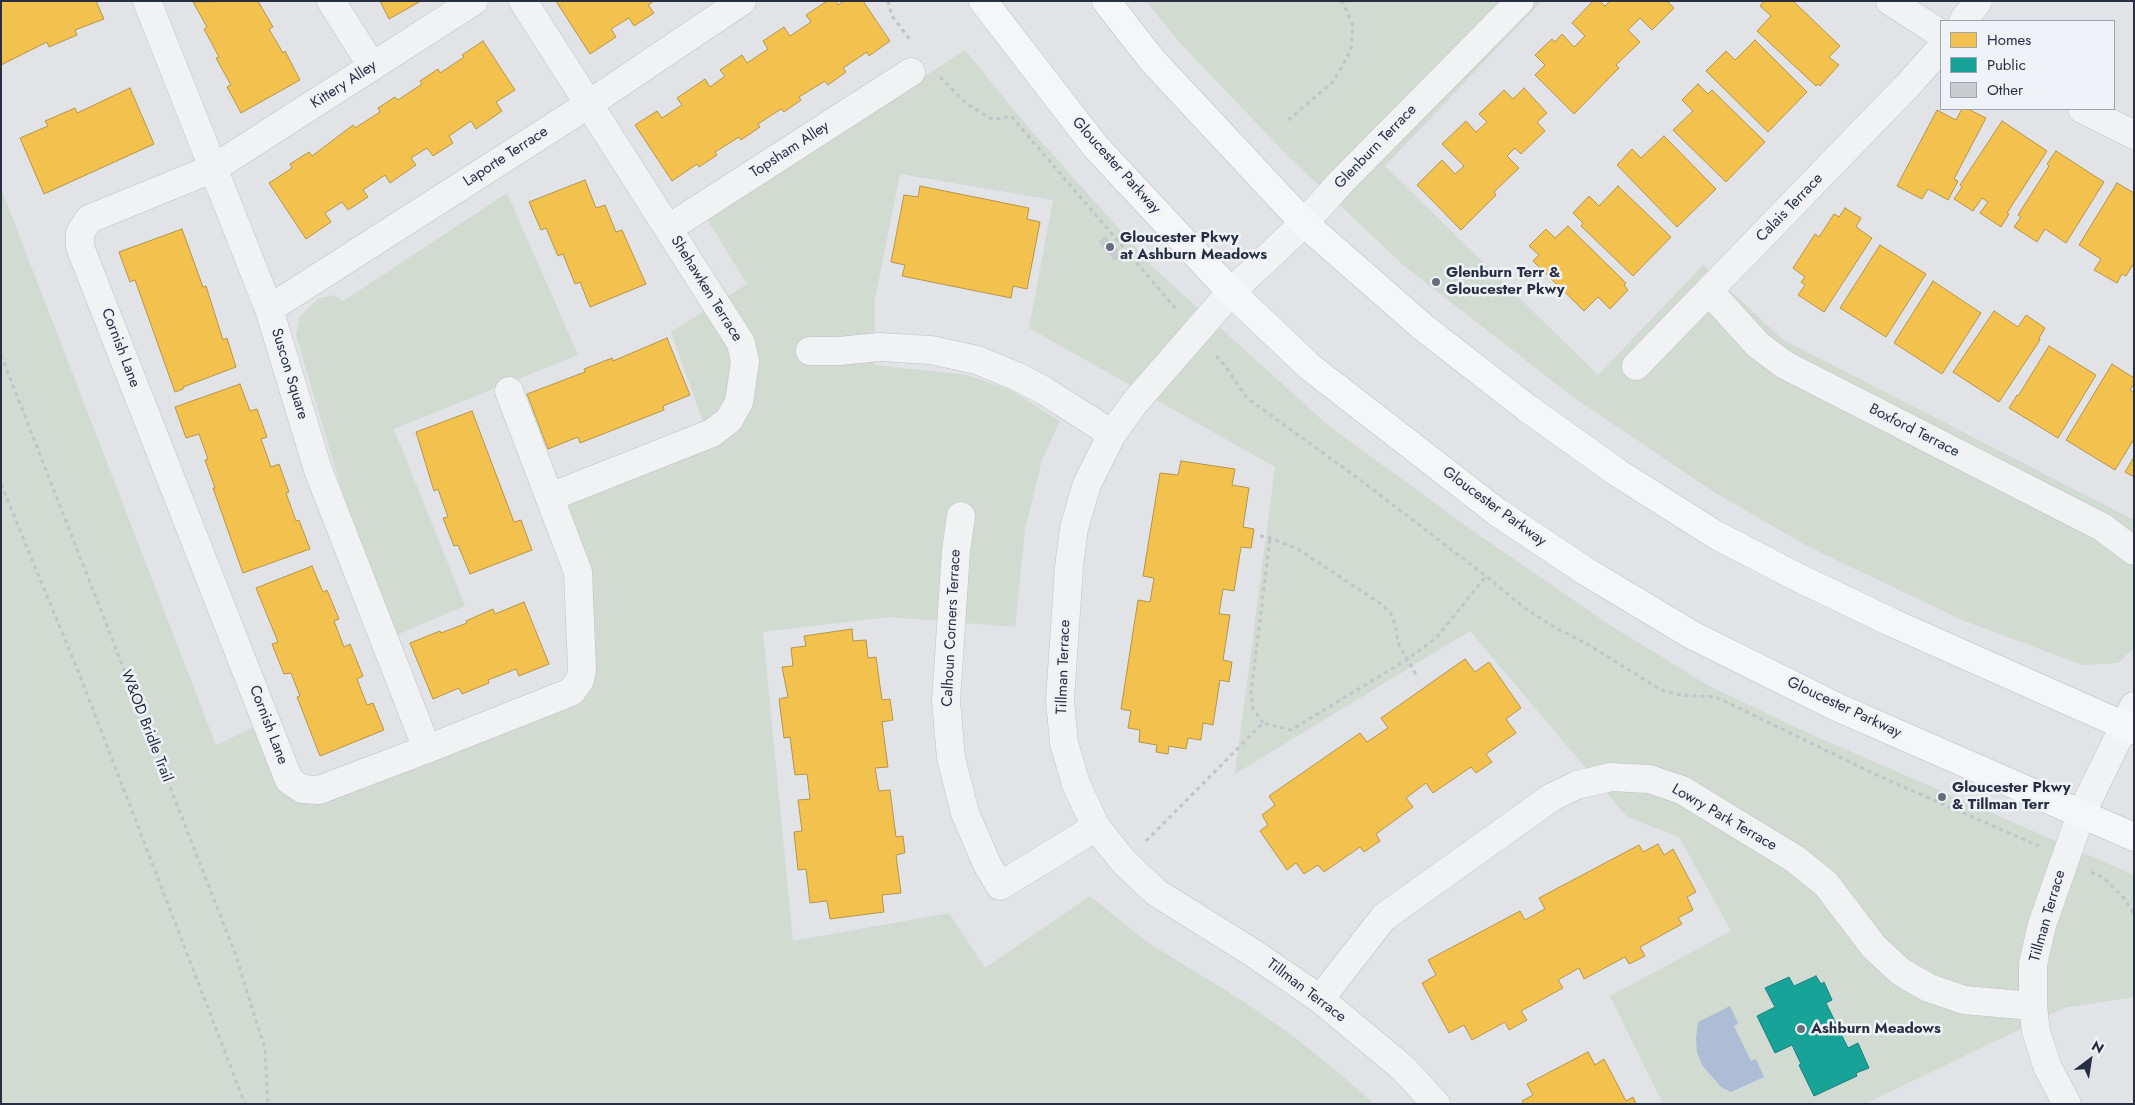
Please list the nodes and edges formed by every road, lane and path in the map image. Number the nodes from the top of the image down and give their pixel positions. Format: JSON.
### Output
{"nodes":[{"id":1,"x":147,"y":1,"type":"edge"},
{"id":2,"x":331,"y":1,"type":"edge"},
{"id":3,"x":474,"y":1,"type":"edge"},
{"id":4,"x":523,"y":1,"type":"edge"},
{"id":5,"x":742,"y":1,"type":"edge"},
{"id":6,"x":983,"y":1,"type":"edge"},
{"id":7,"x":1106,"y":1,"type":"edge"},
{"id":8,"x":1341,"y":1,"type":"edge"},
{"id":9,"x":1348,"y":1,"type":"edge"},
{"id":10,"x":1520,"y":1,"type":"edge"},
{"id":11,"x":1890,"y":1,"type":"edge"},
{"id":12,"x":1978,"y":1,"type":"edge"},
{"id":13,"x":1344,"y":5,"type":"junction"},
{"id":14,"x":1964,"y":20,"type":"edge"},
{"id":15,"x":1940,"y":33,"type":"edge"},
{"id":16,"x":1940,"y":49,"type":"edge"},
{"id":17,"x":372,"y":66,"type":"junction"},
{"id":18,"x":911,"y":72,"type":"dead end"},
{"id":19,"x":589,"y":104,"type":"junction"},
{"id":20,"x":2084,"y":110,"type":"edge"},
{"id":21,"x":1288,"y":120,"type":"dead end"},
{"id":22,"x":2134,"y":135,"type":"edge"},
{"id":23,"x":214,"y":168,"type":"junction"},
{"id":24,"x":1304,"y":223,"type":"junction"},
{"id":25,"x":669,"y":228,"type":"junction"},
{"id":26,"x":1709,"y":291,"type":"junction"},
{"id":27,"x":1232,"y":292,"type":"junction"},
{"id":28,"x":268,"y":309,"type":"junction"},
{"id":29,"x":810,"y":351,"type":"dead end"},
{"id":30,"x":1,"y":355,"type":"edge"},
{"id":31,"x":1636,"y":366,"type":"dead end"},
{"id":32,"x":509,"y":391,"type":"dead end"},
{"id":33,"x":1112,"y":434,"type":"junction"},
{"id":34,"x":1,"y":484,"type":"edge"},
{"id":35,"x":550,"y":497,"type":"junction"},
{"id":36,"x":961,"y":516,"type":"dead end"},
{"id":37,"x":1260,"y":536,"type":"dead end"},
{"id":38,"x":1270,"y":538,"type":"junction"},
{"id":39,"x":2134,"y":551,"type":"edge"},
{"id":40,"x":1486,"y":576,"type":"dead end"},
{"id":41,"x":1408,"y":659,"type":"junction"},
{"id":42,"x":1418,"y":678,"type":"dead end"},
{"id":43,"x":2130,"y":720,"type":"edge"},
{"id":44,"x":1263,"y":723,"type":"junction"},
{"id":45,"x":427,"y":749,"type":"junction"},
{"id":46,"x":2081,"y":814,"type":"junction"},
{"id":47,"x":1096,"y":827,"type":"junction"},
{"id":48,"x":2134,"y":837,"type":"edge"},
{"id":49,"x":1124,"y":862,"type":"junction"},
{"id":50,"x":1320,"y":999,"type":"junction"},
{"id":51,"x":2033,"y":1006,"type":"junction"},
{"id":52,"x":245,"y":1104,"type":"edge"},
{"id":53,"x":268,"y":1104,"type":"edge"},
{"id":54,"x":1436,"y":1104,"type":"edge"},
{"id":55,"x":2067,"y":1104,"type":"edge"}],
"edges":[{"from":1,"to":23,"type":"street","name":"Suscon Square"},
{"from":2,"to":17,"type":"street"},
{"from":3,"to":17,"type":"street","name":"Kittery Alley"},
{"from":4,"to":19,"type":"street","name":"Shehawken Terrace"},
{"from":5,"to":19,"type":"street","name":"Laporte Terrace"},
{"from":6,"to":27,"type":"main road","name":"Gloucester Parkway"},
{"from":7,"to":24,"type":"main road"},
{"from":8,"to":13,"type":"path"},
{"from":9,"to":13,"type":"path"},
{"from":10,"to":24,"type":"street","name":"Glenburn Terrace"},
{"from":11,"to":15,"type":"street"},
{"from":12,"to":14,"type":"street"},
{"from":13,"to":21,"type":"path"},
{"from":16,"to":26,"type":"street","name":"Calais Terrace"},
{"from":17,"to":23,"type":"street","name":"Kittery Alley"},
{"from":18,"to":25,"type":"street","name":"Topsham Alley"},
{"from":19,"to":25,"type":"street","name":"Shehawken Terrace"},
{"from":19,"to":28,"type":"street","name":"Laporte Terrace"},
{"from":20,"to":22,"type":"street"},
{"from":23,"to":28,"type":"street","name":"Suscon Square"},
{"from":23,"to":45,"type":"street","name":"Cornish Lane"},
{"from":24,"to":27,"type":"street","name":"Glenburn Terrace"},
{"from":24,"to":43,"type":"main road"},
{"from":25,"to":35,"type":"street","name":"Shehawken Terrace"},
{"from":26,"to":31,"type":"street","name":"Calais Terrace"},
{"from":26,"to":39,"type":"street","name":"Boxford Terrace"},
{"from":27,"to":33,"type":"street","name":"Tillman Terrace"},
{"from":27,"to":46,"type":"main road","name":"Gloucester Parkway"},
{"from":28,"to":45,"type":"street","name":"Suscon Square"},
{"from":29,"to":33,"type":"street"},
{"from":30,"to":53,"type":"path","name":"W&OD Bridle Trail"},
{"from":32,"to":35,"type":"street","name":"Cornish Lane"},
{"from":33,"to":47,"type":"street","name":"Tillman Terrace"},
{"from":34,"to":52,"type":"path"},
{"from":35,"to":45,"type":"street","name":"Cornish Lane"},
{"from":36,"to":47,"type":"street","name":"Calhoun Corners Terrace"},
{"from":37,"to":38,"type":"path"},
{"from":38,"to":41,"type":"path"},
{"from":38,"to":44,"type":"path"},
{"from":40,"to":41,"type":"path"},
{"from":41,"to":42,"type":"path"},
{"from":41,"to":44,"type":"path"},
{"from":43,"to":46,"type":"street","name":"Tillman Terrace"},
{"from":44,"to":49,"type":"path"},
{"from":46,"to":48,"type":"main road","name":"Gloucester Parkway"},
{"from":46,"to":51,"type":"street","name":"Tillman Terrace"},
{"from":47,"to":49,"type":"street","name":"Tillman Terrace"},
{"from":49,"to":50,"type":"street","name":"Tillman Terrace"},
{"from":50,"to":51,"type":"street","name":"Lowry Park Terrace"},
{"from":50,"to":54,"type":"street","name":"Tillman Terrace"},
{"from":51,"to":55,"type":"street","name":"Tillman Terrace"}]}
